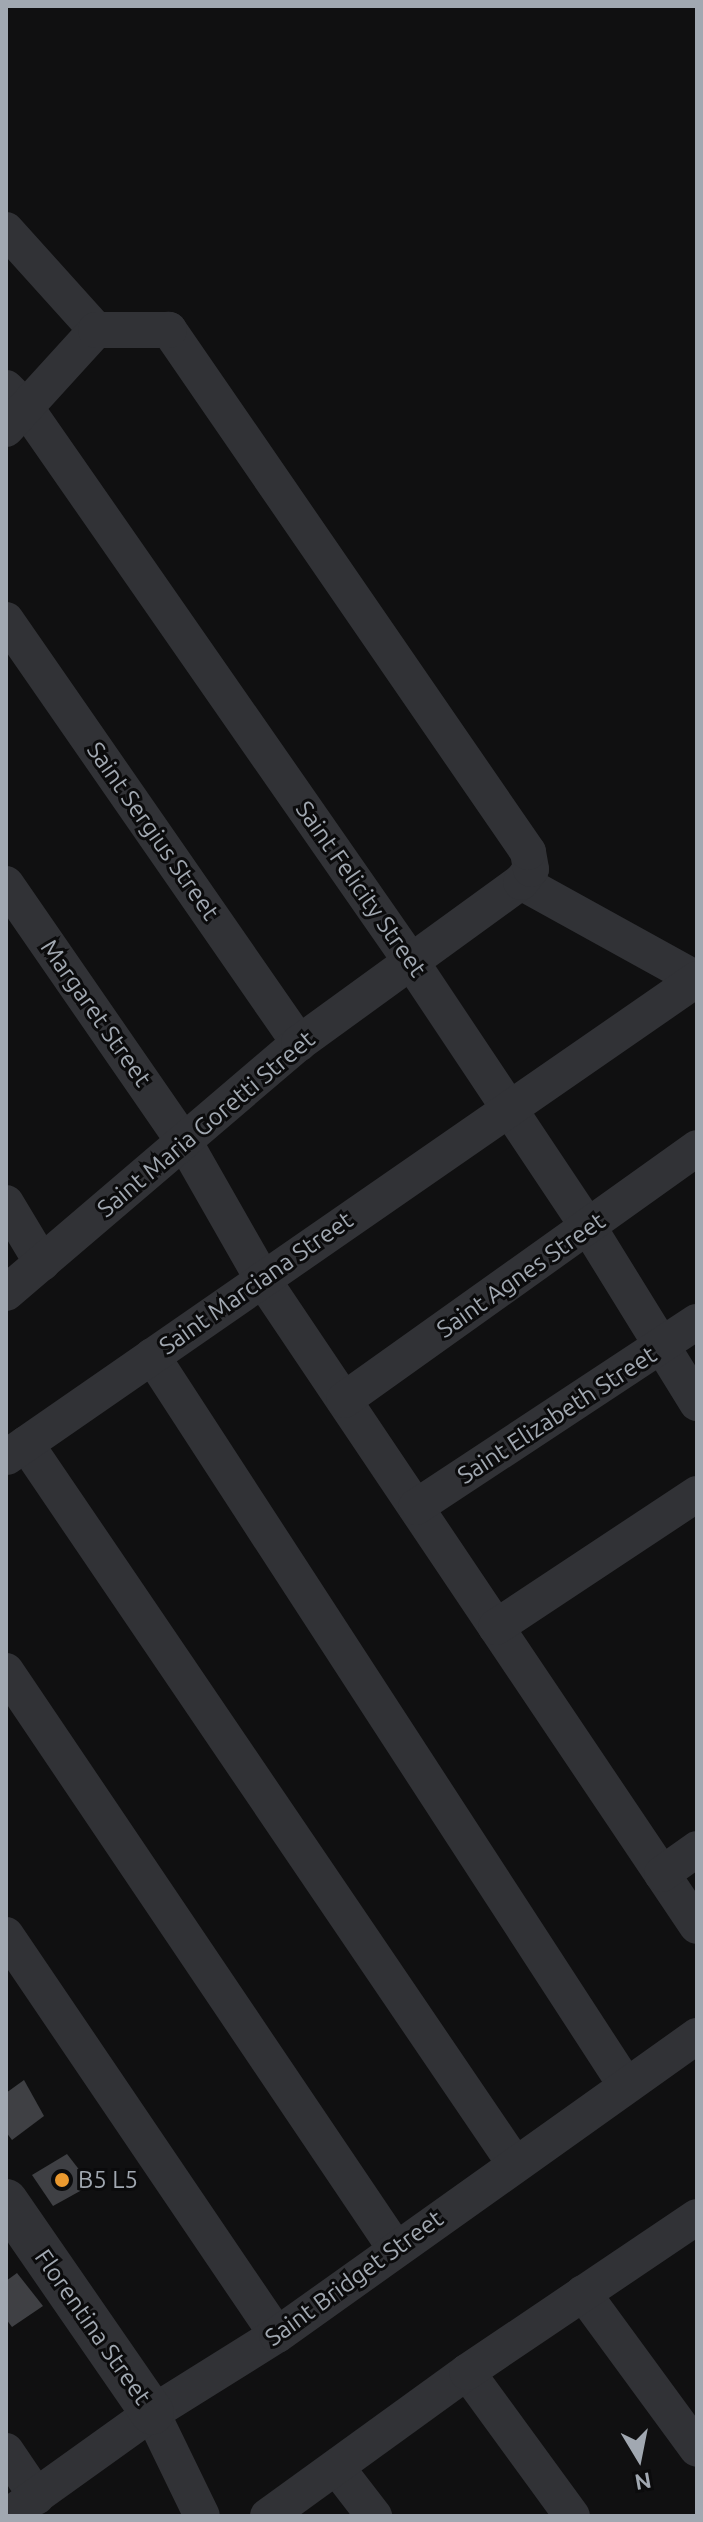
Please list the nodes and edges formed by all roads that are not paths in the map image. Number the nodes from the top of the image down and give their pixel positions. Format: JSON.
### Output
{"nodes":[{"id":1,"x":6,"y":230,"type":"edge"},
{"id":2,"x":96,"y":330,"type":"junction"},
{"id":3,"x":13,"y":408,"type":"edge"},
{"id":4,"x":6,"y":620,"type":"edge"},
{"id":5,"x":521,"y":882,"type":"junction"},
{"id":6,"x":6,"y":884,"type":"edge"},
{"id":7,"x":412,"y":963,"type":"junction"},
{"id":8,"x":697,"y":979,"type":"edge"},
{"id":9,"x":299,"y":1043,"type":"junction"},
{"id":10,"x":506,"y":1108,"type":"junction"},
{"id":11,"x":185,"y":1143,"type":"junction"},
{"id":12,"x":697,"y":1148,"type":"edge"},
{"id":13,"x":6,"y":1203,"type":"edge"},
{"id":14,"x":589,"y":1228,"type":"junction"},
{"id":15,"x":42,"y":1263,"type":"junction"},
{"id":16,"x":263,"y":1280,"type":"junction"},
{"id":17,"x":6,"y":1293,"type":"edge"},
{"id":18,"x":697,"y":1322,"type":"edge"},
{"id":19,"x":661,"y":1347,"type":"junction"},
{"id":20,"x":152,"y":1356,"type":"junction"},
{"id":21,"x":344,"y":1400,"type":"junction"},
{"id":22,"x":697,"y":1403,"type":"edge"},
{"id":23,"x":16,"y":1451,"type":"edge"},
{"id":24,"x":697,"y":1494,"type":"edge"},
{"id":25,"x":416,"y":1507,"type":"junction"},
{"id":26,"x":496,"y":1627,"type":"junction"},
{"id":27,"x":6,"y":1671,"type":"edge"},
{"id":28,"x":697,"y":1849,"type":"edge"},
{"id":29,"x":662,"y":1874,"type":"junction"},
{"id":30,"x":697,"y":1926,"type":"edge"},
{"id":31,"x":6,"y":1935,"type":"edge"},
{"id":32,"x":697,"y":2036,"type":"edge"},
{"id":33,"x":625,"y":2084,"type":"junction"},
{"id":34,"x":514,"y":2163,"type":"junction"},
{"id":35,"x":6,"y":2201,"type":"edge"},
{"id":36,"x":697,"y":2217,"type":"edge"},
{"id":37,"x":395,"y":2248,"type":"junction"},
{"id":38,"x":583,"y":2293,"type":"junction"},
{"id":39,"x":277,"y":2335,"type":"junction"},
{"id":40,"x":467,"y":2372,"type":"junction"},
{"id":41,"x":152,"y":2413,"type":"junction"},
{"id":42,"x":697,"y":2449,"type":"edge"},
{"id":43,"x":6,"y":2451,"type":"edge"},
{"id":44,"x":337,"y":2468,"type":"junction"},
{"id":45,"x":22,"y":2506,"type":"edge"},
{"id":46,"x":202,"y":2516,"type":"edge"},
{"id":47,"x":268,"y":2516,"type":"edge"},
{"id":48,"x":374,"y":2516,"type":"edge"},
{"id":49,"x":572,"y":2516,"type":"edge"}],
"edges":[{"from":1,"to":2,"type":"street"},
{"from":2,"to":3,"type":"street"},
{"from":2,"to":5,"type":"street"},
{"from":3,"to":7,"type":"street","name":"Saint Felicity Street"},
{"from":4,"to":9,"type":"street","name":"Saint Sergius Street"},
{"from":5,"to":7,"type":"street","name":"Saint Maria Goretti Street"},
{"from":5,"to":8,"type":"street"},
{"from":6,"to":11,"type":"street","name":"Margaret Street"},
{"from":7,"to":9,"type":"street","name":"Saint Maria Goretti Street"},
{"from":7,"to":10,"type":"street","name":"Saint Felicity Street"},
{"from":8,"to":10,"type":"street","name":"Saint Marciana Street"},
{"from":9,"to":11,"type":"street","name":"Saint Maria Goretti Street"},
{"from":10,"to":14,"type":"street","name":"Saint Felicity Street"},
{"from":10,"to":16,"type":"street","name":"Saint Marciana Street"},
{"from":11,"to":15,"type":"street","name":"Saint Maria Goretti Street"},
{"from":11,"to":16,"type":"street","name":"Margaret Street"},
{"from":12,"to":14,"type":"street","name":"Saint Agnes Street"},
{"from":13,"to":15,"type":"street"},
{"from":14,"to":19,"type":"street","name":"Saint Felicity Street"},
{"from":14,"to":21,"type":"street","name":"Saint Agnes Street"},
{"from":15,"to":17,"type":"street","name":"Saint Maria Goretti Street"},
{"from":16,"to":20,"type":"street","name":"Saint Marciana Street"},
{"from":16,"to":21,"type":"street","name":"Margaret Street"},
{"from":18,"to":19,"type":"street","name":"Saint Elizabeth Street"},
{"from":19,"to":22,"type":"street","name":"Saint Felicity Street"},
{"from":19,"to":25,"type":"street","name":"Saint Elizabeth Street"},
{"from":20,"to":23,"type":"street","name":"Saint Marciana Street"},
{"from":20,"to":33,"type":"street"},
{"from":21,"to":25,"type":"street","name":"Margaret Street"},
{"from":23,"to":34,"type":"street"},
{"from":24,"to":26,"type":"street"},
{"from":25,"to":26,"type":"street","name":"Margaret Street"},
{"from":26,"to":29,"type":"street","name":"Margaret Street"},
{"from":27,"to":37,"type":"street"},
{"from":28,"to":29,"type":"street"},
{"from":29,"to":30,"type":"street","name":"Margaret Street"},
{"from":31,"to":39,"type":"street"},
{"from":32,"to":33,"type":"street","name":"Saint Bridget Street"},
{"from":33,"to":34,"type":"street","name":"Saint Bridget Street"},
{"from":34,"to":37,"type":"street","name":"Saint Bridget Street"},
{"from":35,"to":41,"type":"street","name":"Florentina Street"},
{"from":36,"to":38,"type":"street"},
{"from":37,"to":39,"type":"street","name":"Saint Bridget Street"},
{"from":38,"to":40,"type":"street"},
{"from":38,"to":42,"type":"street"},
{"from":39,"to":41,"type":"street","name":"Saint Bridget Street"},
{"from":40,"to":44,"type":"street"},
{"from":40,"to":49,"type":"street"},
{"from":41,"to":45,"type":"street","name":"Saint Bridget Street"},
{"from":41,"to":46,"type":"street"},
{"from":43,"to":45,"type":"street"},
{"from":44,"to":47,"type":"street"},
{"from":44,"to":48,"type":"street"}]}
